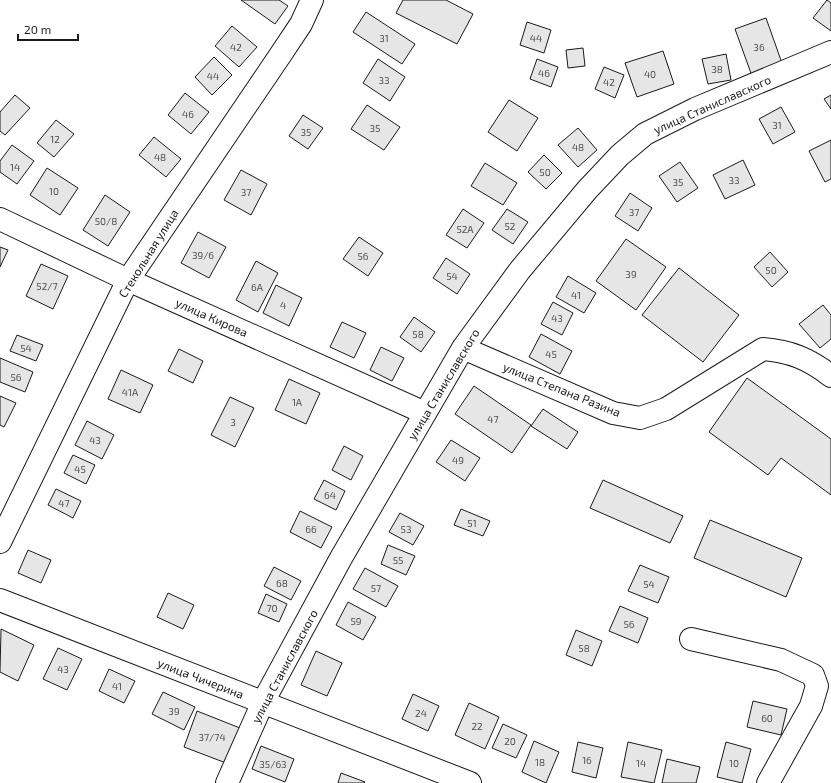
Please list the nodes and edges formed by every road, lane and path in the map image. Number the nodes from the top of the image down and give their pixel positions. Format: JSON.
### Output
{"nodes":[{"id":1,"x":312,"y":0,"type":"edge"},
{"id":2,"x":831,"y":52,"type":"edge"},
{"id":3,"x":0,"y":219,"type":"edge"},
{"id":4,"x":128,"y":280,"type":"junction"},
{"id":5,"x":463,"y":348,"type":"junction"},
{"id":6,"x":831,"y":376,"type":"edge"},
{"id":7,"x":425,"y":413,"type":"junction"},
{"id":8,"x":0,"y":542,"type":"edge"},
{"id":9,"x":0,"y":600,"type":"edge"},
{"id":10,"x":691,"y":639,"type":"dead end"},
{"id":11,"x":263,"y":702,"type":"junction"},
{"id":12,"x":227,"y":783,"type":"edge"},
{"id":13,"x":470,"y":783,"type":"edge"},
{"id":14,"x":768,"y":783,"type":"edge"}],
"edges":[{"from":1,"to":4,"type":"street","name":"Стекольная улица"},
{"from":2,"to":5,"type":"street","name":"улица Станиславского"},
{"from":3,"to":4,"type":"street","name":"улица Кирова"},
{"from":4,"to":7,"type":"street","name":"улица Кирова"},
{"from":4,"to":8,"type":"street","name":"Стекольная улица"},
{"from":5,"to":6,"type":"street","name":"улица Степана Разина"},
{"from":5,"to":7,"type":"street","name":"улица Станиславского"},
{"from":7,"to":11,"type":"street","name":"улица Станиславского"},
{"from":9,"to":11,"type":"street","name":"улица Чичерина"},
{"from":10,"to":14,"type":"street"},
{"from":11,"to":12,"type":"street","name":"улица Станиславского"},
{"from":11,"to":13,"type":"street","name":"улица Чичерина"}]}
